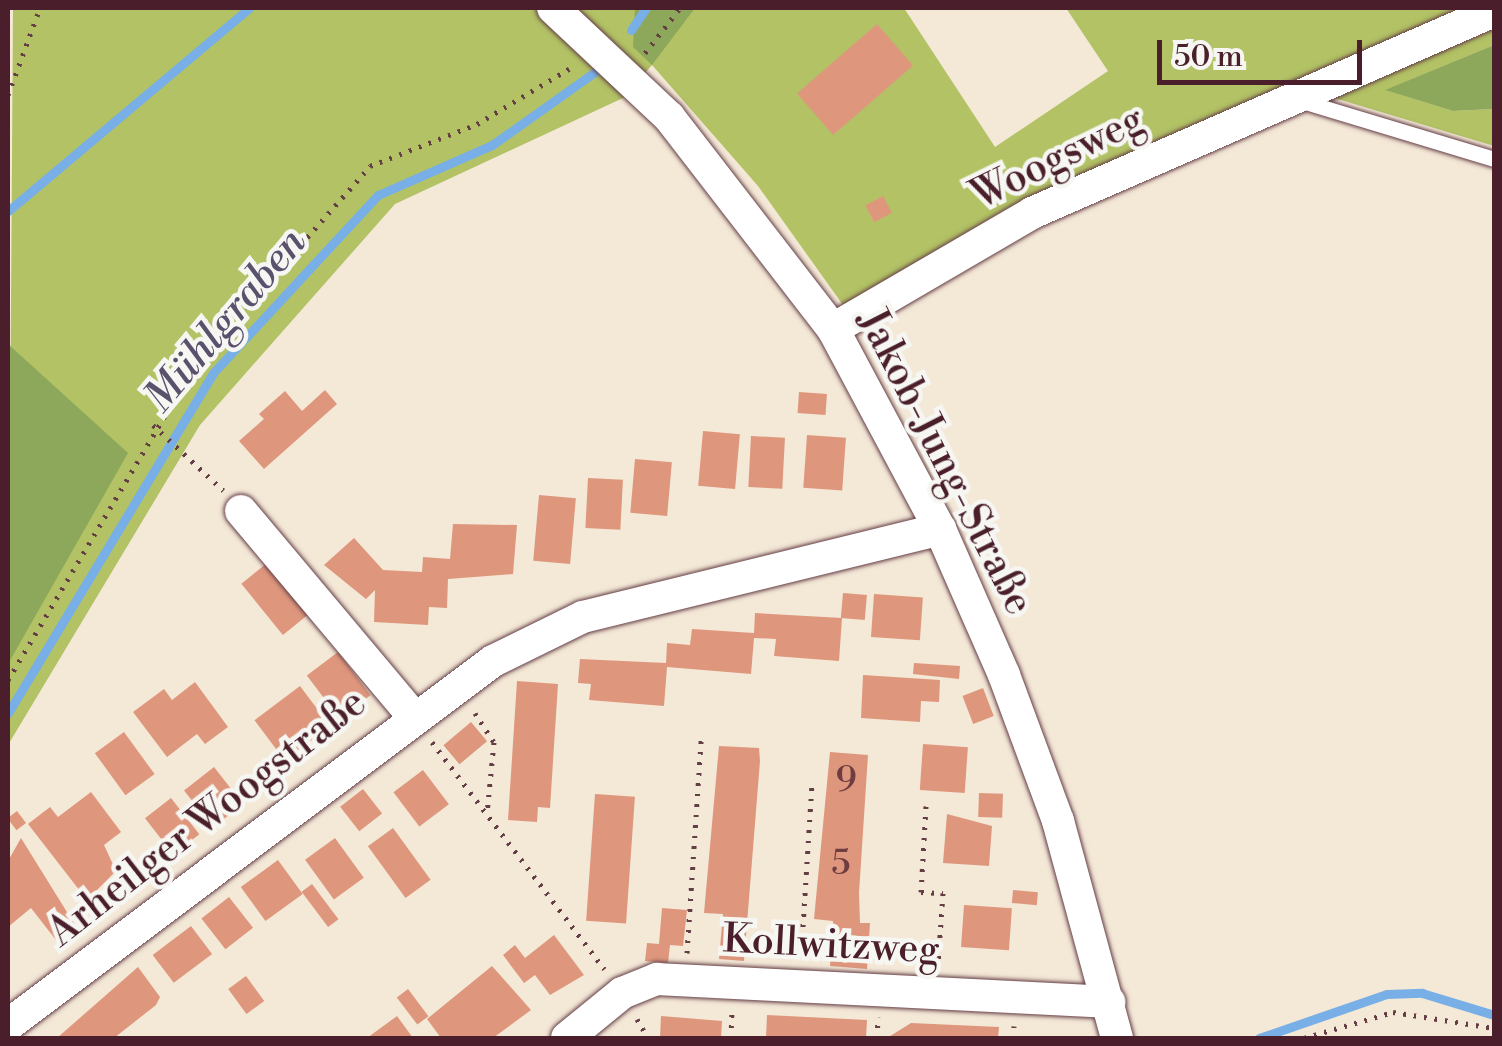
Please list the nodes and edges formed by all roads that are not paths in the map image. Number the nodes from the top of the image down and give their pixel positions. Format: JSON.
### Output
{"nodes":[{"id":1,"x":553,"y":8,"type":"edge"},
{"id":2,"x":1494,"y":10,"type":"edge"},
{"id":3,"x":1286,"y":96,"type":"junction"},
{"id":4,"x":1494,"y":160,"type":"edge"},
{"id":5,"x":833,"y":329,"type":"junction"},
{"id":6,"x":241,"y":511,"type":"road end"},
{"id":7,"x":940,"y":529,"type":"junction"},
{"id":8,"x":412,"y":715,"type":"junction"},
{"id":9,"x":1109,"y":1002,"type":"junction"},
{"id":10,"x":8,"y":1026,"type":"edge"},
{"id":11,"x":15,"y":1038,"type":"edge"},
{"id":12,"x":568,"y":1038,"type":"edge"},
{"id":13,"x":1116,"y":1038,"type":"edge"}],
"edges":[{"from":1,"to":5,"type":"street","name":"Jakob-Jung-Straße"},
{"from":2,"to":3,"type":"street","name":"Woogsweg"},
{"from":3,"to":4,"type":"lane"},
{"from":3,"to":5,"type":"street","name":"Woogsweg"},
{"from":5,"to":7,"type":"street","name":"Jakob-Jung-Straße"},
{"from":6,"to":8,"type":"street","name":"Arheilger Woogstraße"},
{"from":7,"to":8,"type":"street","name":"Arheilger Woogstraße"},
{"from":7,"to":9,"type":"street","name":"Jakob-Jung-Straße"},
{"from":8,"to":10,"type":"street","name":"Arheilger Woogstraße"},
{"from":9,"to":12,"type":"street","name":"Kollwitzweg"},
{"from":9,"to":13,"type":"street","name":"Jakob-Jung-Straße"},
{"from":10,"to":11,"type":"street"}]}
